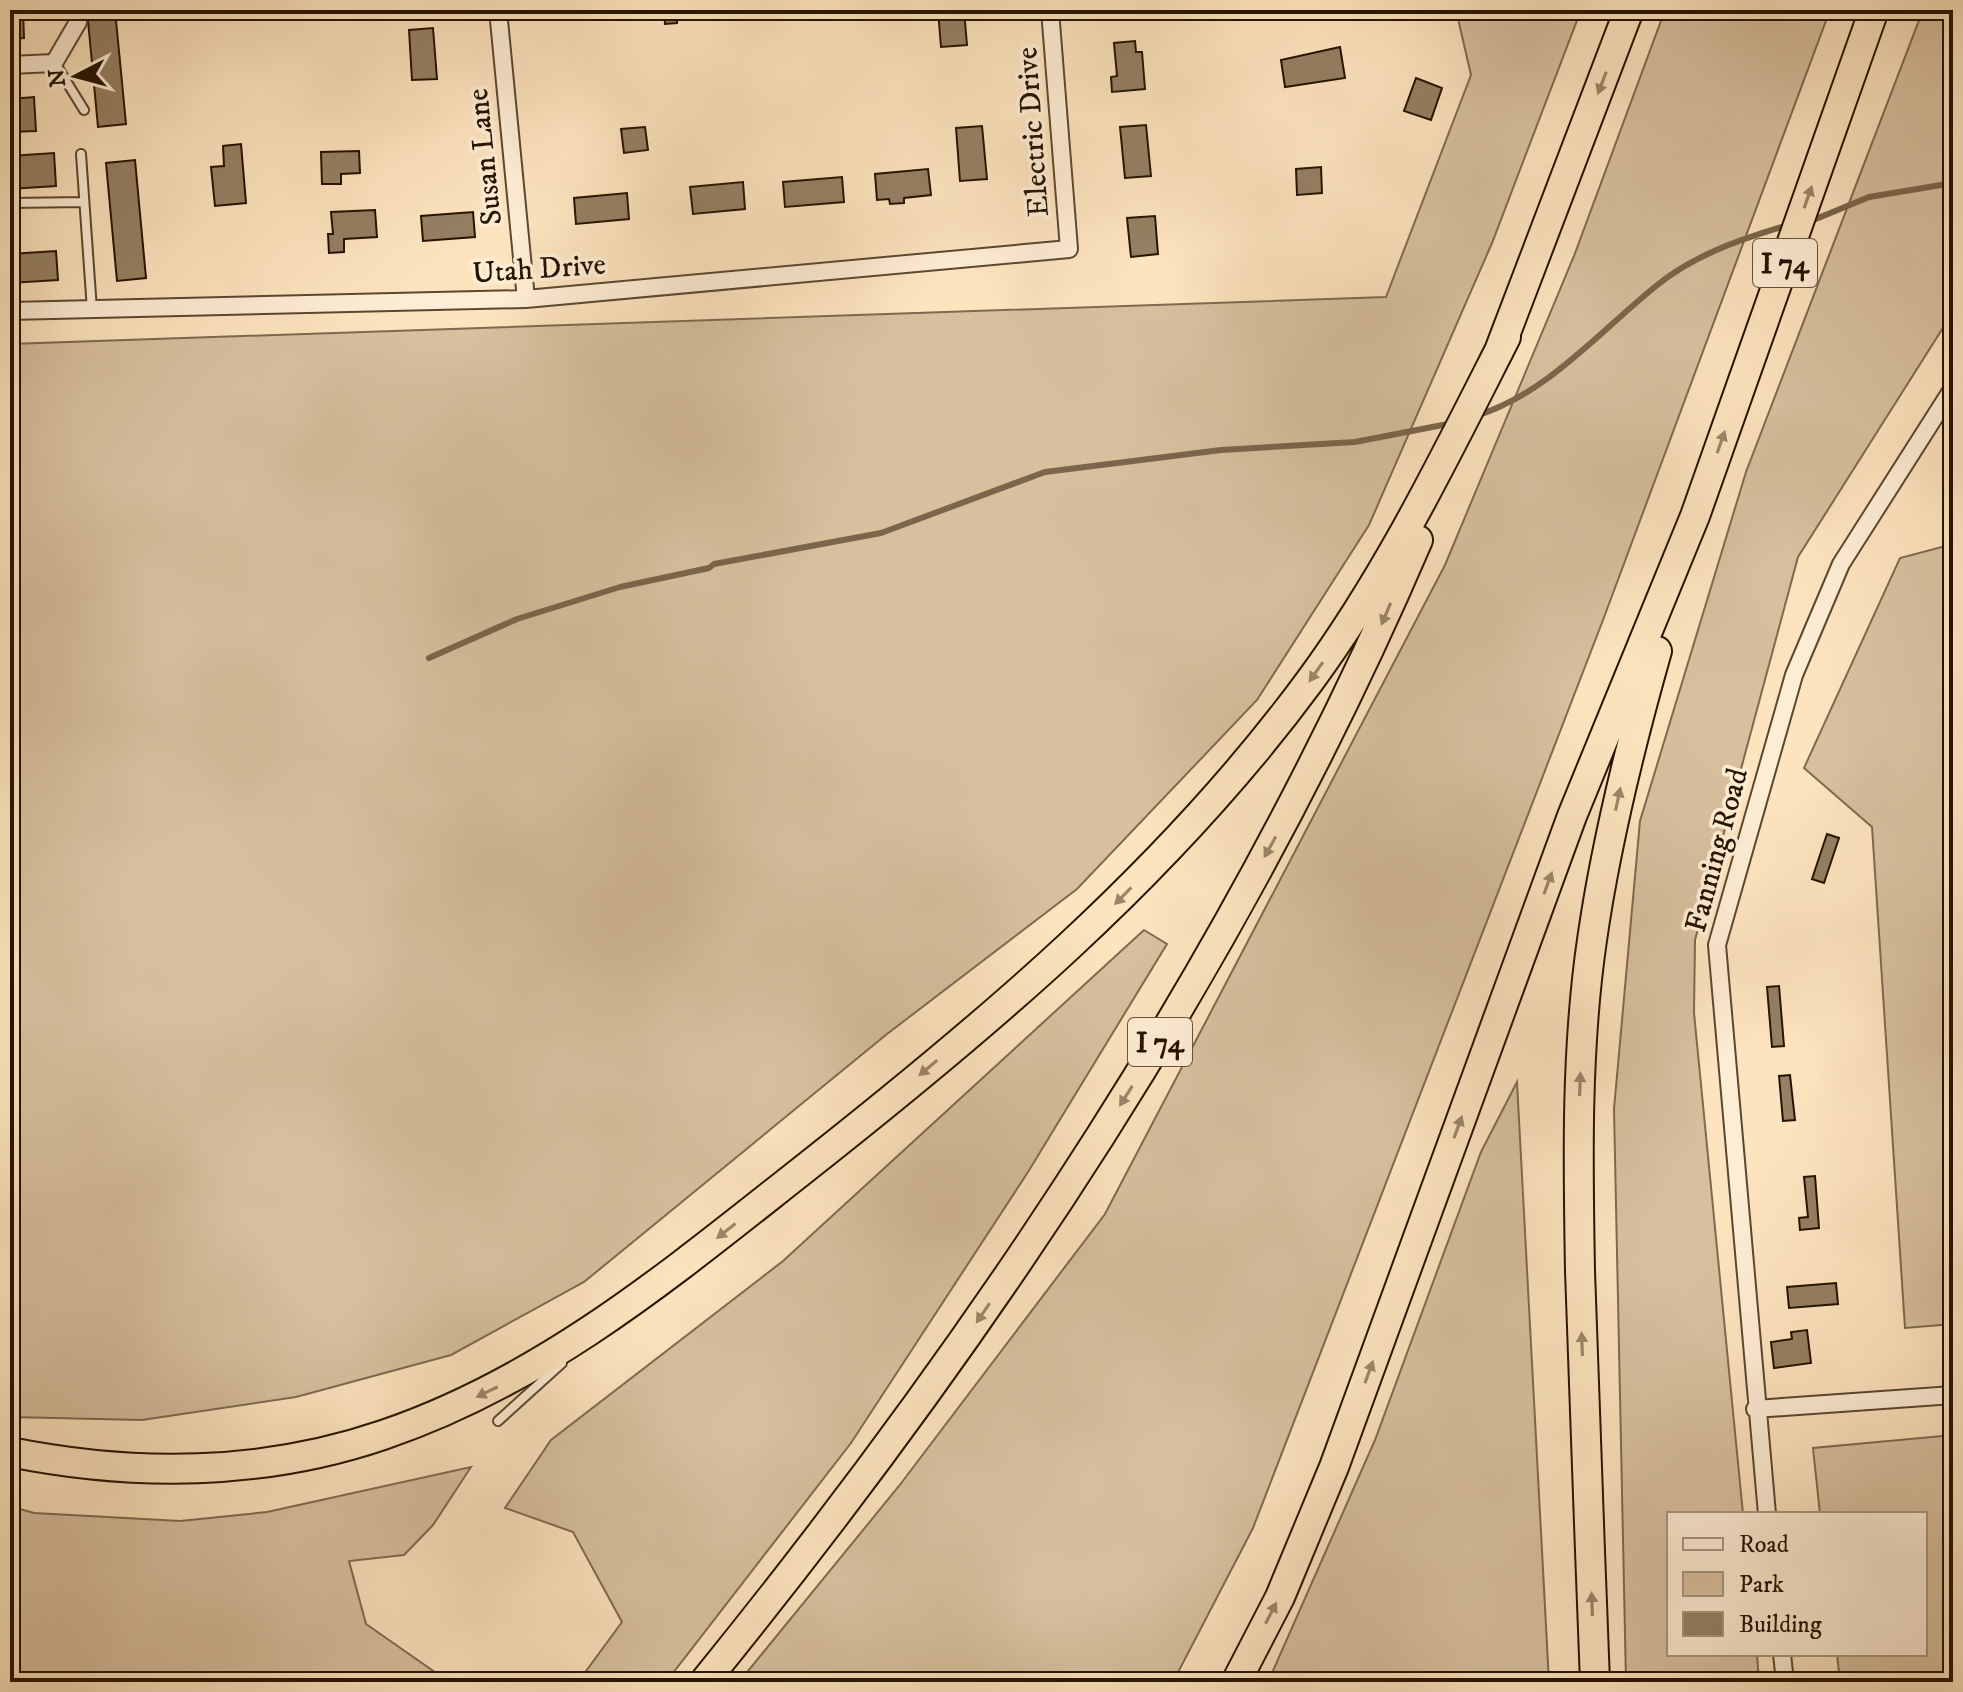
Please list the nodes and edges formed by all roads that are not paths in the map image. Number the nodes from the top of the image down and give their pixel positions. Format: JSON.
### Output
{"nodes":[{"id":1,"x":498,"y":10,"type":"edge"},
{"id":2,"x":1050,"y":10,"type":"edge"},
{"id":3,"x":1629,"y":10,"type":"edge"},
{"id":4,"x":1874,"y":10,"type":"edge"},
{"id":5,"x":78,"y":22,"type":"dead end"},
{"id":6,"x":54,"y":63,"type":"junction"},
{"id":7,"x":10,"y":65,"type":"edge"},
{"id":8,"x":84,"y":110,"type":"dead end"},
{"id":9,"x":81,"y":154,"type":"dead end"},
{"id":10,"x":84,"y":202,"type":"junction"},
{"id":11,"x":10,"y":203,"type":"edge"},
{"id":12,"x":1069,"y":249,"type":"joint"},
{"id":13,"x":526,"y":299,"type":"junction"},
{"id":14,"x":92,"y":310,"type":"junction"},
{"id":15,"x":10,"y":311,"type":"edge"},
{"id":16,"x":1506,"y":337,"type":"junction"},
{"id":17,"x":1953,"y":388,"type":"edge"},
{"id":18,"x":1695,"y":516,"type":"junction"},
{"id":19,"x":610,"y":1319,"type":"junction"},
{"id":20,"x":1953,"y":1395,"type":"edge"},
{"id":21,"x":1755,"y":1409,"type":"junction"},
{"id":22,"x":498,"y":1421,"type":"dead end"},
{"id":23,"x":10,"y":1452,"type":"edge"},
{"id":24,"x":1767,"y":1512,"type":"edge"},
{"id":25,"x":1782,"y":1656,"type":"edge"},
{"id":26,"x":704,"y":1682,"type":"edge"},
{"id":27,"x":1236,"y":1682,"type":"edge"},
{"id":28,"x":1595,"y":1682,"type":"edge"},
{"id":29,"x":1785,"y":1682,"type":"edge"}],
"edges":[{"from":1,"to":13,"type":"street","name":"Susan Lane"},
{"from":2,"to":12,"type":"street","name":"Electric Drive"},
{"from":3,"to":16,"type":"highway","number":"I 74","one_way":true},
{"from":18,"to":4,"type":"highway","number":"I 74","one_way":true},
{"from":5,"to":6,"type":"street"},
{"from":6,"to":7,"type":"street"},
{"from":6,"to":8,"type":"lane"},
{"from":9,"to":10,"type":"lane"},
{"from":10,"to":11,"type":"lane"},
{"from":10,"to":14,"type":"lane"},
{"from":12,"to":13,"type":"street","name":"Utah Drive"},
{"from":13,"to":14,"type":"street","name":"Utah Drive"},
{"from":14,"to":15,"type":"street","name":"Utah Drive"},
{"from":16,"to":19,"type":"highway","one_way":true},
{"from":16,"to":26,"type":"highway","number":"I 74","one_way":true},
{"from":17,"to":21,"type":"street","name":"Fanning Road"},
{"from":27,"to":18,"type":"highway","one_way":true},
{"from":28,"to":18,"type":"highway","number":"I 74","one_way":true},
{"from":19,"to":22,"type":"lane"},
{"from":19,"to":23,"type":"highway","one_way":true},
{"from":20,"to":21,"type":"street"},
{"from":21,"to":24,"type":"street","name":"Fanning Road"},
{"from":25,"to":29,"type":"street"}]}
